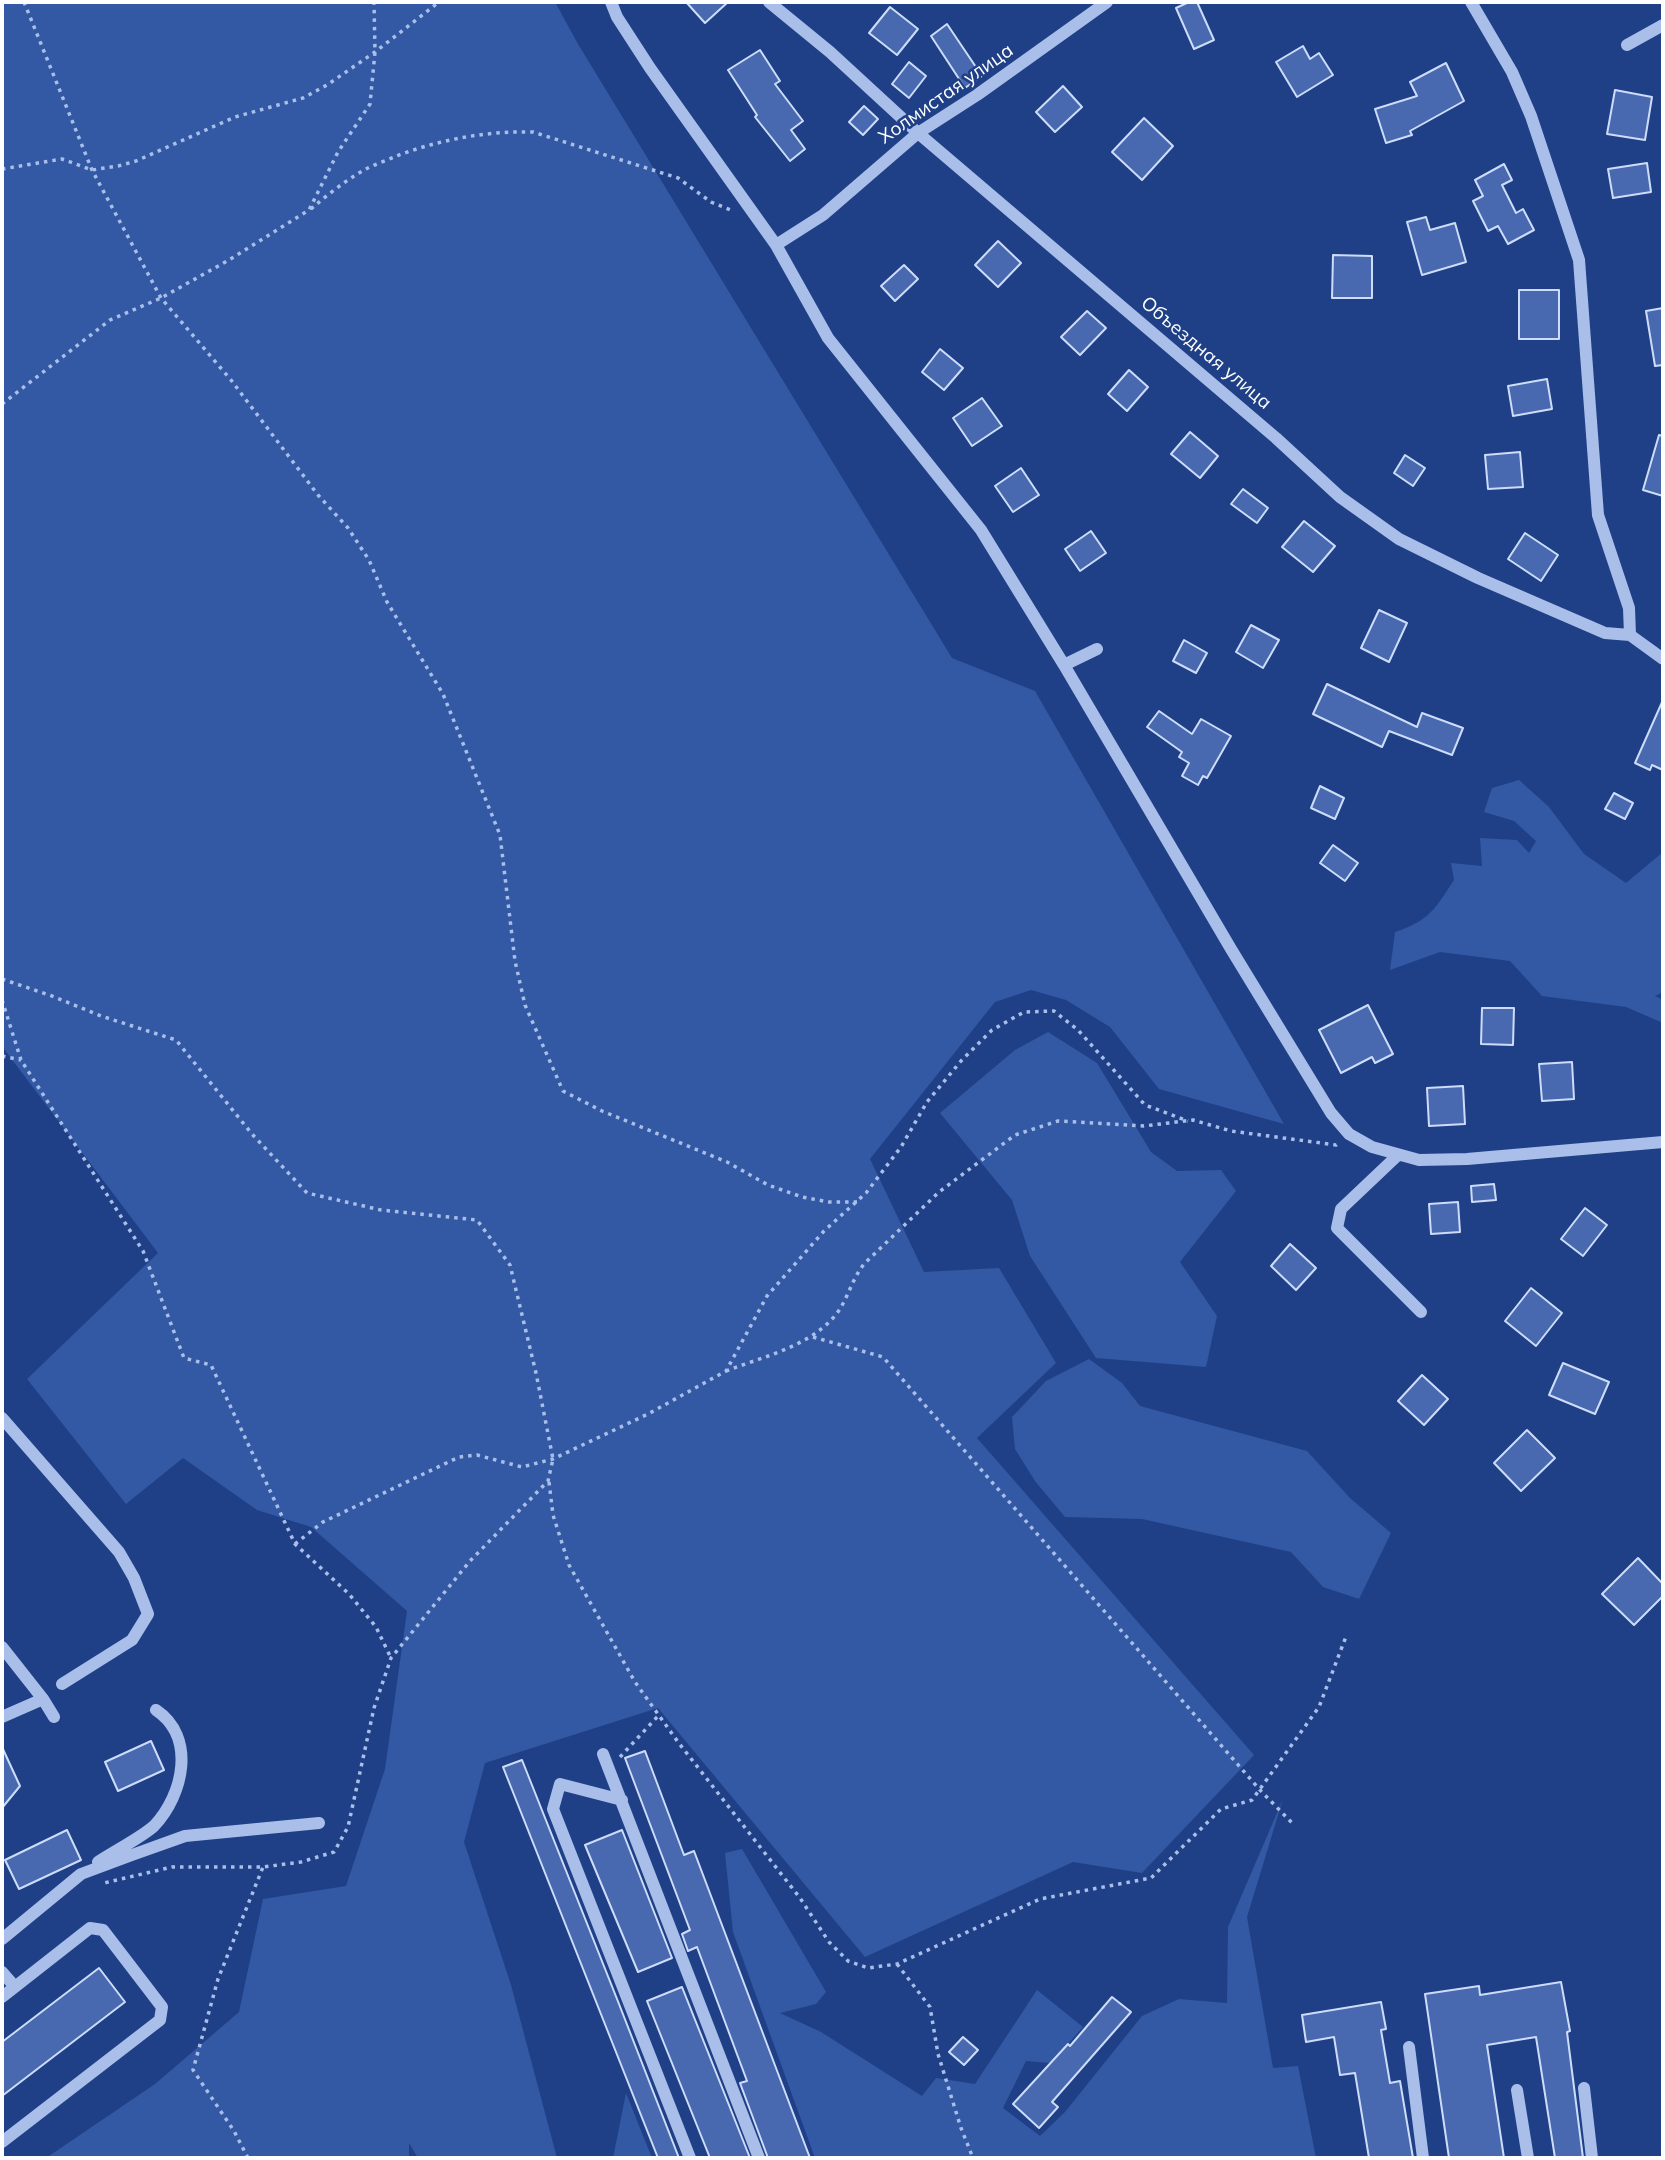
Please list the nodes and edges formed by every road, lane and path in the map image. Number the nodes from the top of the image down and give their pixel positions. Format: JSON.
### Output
{"nodes":[{"id":1,"x":24,"y":2,"type":"edge"},
{"id":2,"x":374,"y":2,"type":"edge"},
{"id":3,"x":439,"y":2,"type":"edge"},
{"id":4,"x":611,"y":2,"type":"edge"},
{"id":5,"x":769,"y":2,"type":"edge"},
{"id":6,"x":1107,"y":2,"type":"edge"},
{"id":7,"x":1471,"y":2,"type":"edge"},
{"id":8,"x":1663,"y":25,"type":"edge"},
{"id":9,"x":1627,"y":45,"type":"dead end"},
{"id":10,"x":375,"y":52,"type":"junction"},
{"id":11,"x":918,"y":133,"type":"junction"},
{"id":12,"x":2,"y":169,"type":"edge"},
{"id":13,"x":92,"y":170,"type":"junction"},
{"id":14,"x":309,"y":210,"type":"junction"},
{"id":15,"x":758,"y":220,"type":"junction"},
{"id":16,"x":776,"y":245,"type":"junction"},
{"id":17,"x":161,"y":298,"type":"junction"},
{"id":18,"x":2,"y":404,"type":"edge"},
{"id":19,"x":1630,"y":635,"type":"junction"},
{"id":20,"x":1097,"y":649,"type":"dead end"},
{"id":21,"x":1663,"y":659,"type":"edge"},
{"id":22,"x":1064,"y":665,"type":"junction"},
{"id":23,"x":2,"y":979,"type":"edge"},
{"id":24,"x":2,"y":1000,"type":"edge"},
{"id":25,"x":2,"y":1056,"type":"edge"},
{"id":26,"x":21,"y":1060,"type":"junction"},
{"id":27,"x":1188,"y":1121,"type":"junction"},
{"id":28,"x":1349,"y":1134,"type":"junction"},
{"id":29,"x":1663,"y":1142,"type":"edge"},
{"id":30,"x":1398,"y":1155,"type":"junction"},
{"id":31,"x":857,"y":1202,"type":"junction"},
{"id":32,"x":1421,"y":1312,"type":"dead end"},
{"id":33,"x":813,"y":1337,"type":"junction"},
{"id":34,"x":726,"y":1371,"type":"junction"},
{"id":35,"x":2,"y":1418,"type":"edge"},
{"id":36,"x":554,"y":1459,"type":"junction"},
{"id":37,"x":548,"y":1481,"type":"junction"},
{"id":38,"x":295,"y":1544,"type":"junction"},
{"id":39,"x":1348,"y":1634,"type":"dead end"},
{"id":40,"x":2,"y":1647,"type":"edge"},
{"id":41,"x":62,"y":1684,"type":"dead end"},
{"id":42,"x":43,"y":1699,"type":"junction"},
{"id":43,"x":156,"y":1710,"type":"dead end"},
{"id":44,"x":659,"y":1715,"type":"junction"},
{"id":45,"x":2,"y":1717,"type":"edge"},
{"id":46,"x":54,"y":1717,"type":"dead end"},
{"id":47,"x":603,"y":1754,"type":"dead end"},
{"id":48,"x":609,"y":1769,"type":"junction"},
{"id":49,"x":1260,"y":1790,"type":"junction"},
{"id":50,"x":621,"y":1800,"type":"junction"},
{"id":51,"x":319,"y":1823,"type":"dead end"},
{"id":52,"x":1294,"y":1825,"type":"dead end"},
{"id":53,"x":263,"y":1867,"type":"dead end"},
{"id":54,"x":81,"y":1874,"type":"junction"},
{"id":55,"x":2,"y":1939,"type":"edge"},
{"id":56,"x":897,"y":1964,"type":"junction"},
{"id":57,"x":2,"y":1972,"type":"edge"},
{"id":58,"x":15,"y":1987,"type":"junction"},
{"id":59,"x":2,"y":1997,"type":"edge"},
{"id":60,"x":1409,"y":2047,"type":"dead end"},
{"id":61,"x":1584,"y":2088,"type":"dead end"},
{"id":62,"x":1517,"y":2091,"type":"dead end"},
{"id":63,"x":2,"y":2141,"type":"edge"},
{"id":64,"x":248,"y":2158,"type":"edge"},
{"id":65,"x":690,"y":2158,"type":"edge"},
{"id":66,"x":759,"y":2158,"type":"edge"},
{"id":67,"x":973,"y":2158,"type":"edge"},
{"id":68,"x":1423,"y":2158,"type":"edge"},
{"id":69,"x":1528,"y":2158,"type":"edge"},
{"id":70,"x":1592,"y":2158,"type":"edge"}],
"edges":[{"from":1,"to":13,"type":"path"},
{"from":2,"to":10,"type":"path"},
{"from":3,"to":10,"type":"path"},
{"from":4,"to":15,"type":"street"},
{"from":5,"to":11,"type":"street","name":"Объездная улица"},
{"from":6,"to":11,"type":"street","name":"Холмистая улица"},
{"from":7,"to":19,"type":"street"},
{"from":8,"to":9,"type":"street"},
{"from":10,"to":13,"type":"path"},
{"from":10,"to":14,"type":"path"},
{"from":11,"to":16,"type":"street","name":"Холмистая улица"},
{"from":11,"to":19,"type":"street","name":"Объездная улица"},
{"from":12,"to":13,"type":"path"},
{"from":13,"to":17,"type":"path"},
{"from":14,"to":15,"type":"path"},
{"from":14,"to":17,"type":"path"},
{"from":15,"to":16,"type":"street"},
{"from":16,"to":22,"type":"street"},
{"from":17,"to":18,"type":"path"},
{"from":17,"to":31,"type":"path"},
{"from":19,"to":21,"type":"street","name":"Объездная улица"},
{"from":20,"to":22,"type":"street"},
{"from":22,"to":28,"type":"street"},
{"from":23,"to":36,"type":"path"},
{"from":24,"to":26,"type":"path"},
{"from":25,"to":26,"type":"path"},
{"from":26,"to":38,"type":"path"},
{"from":27,"to":28,"type":"path"},
{"from":27,"to":31,"type":"path"},
{"from":27,"to":33,"type":"path"},
{"from":28,"to":30,"type":"street"},
{"from":29,"to":30,"type":"street"},
{"from":30,"to":32,"type":"street"},
{"from":31,"to":34,"type":"path"},
{"from":33,"to":34,"type":"path"},
{"from":33,"to":49,"type":"path"},
{"from":34,"to":36,"type":"path"},
{"from":35,"to":41,"type":"street"},
{"from":36,"to":37,"type":"path"},
{"from":36,"to":38,"type":"path"},
{"from":37,"to":38,"type":"path"},
{"from":37,"to":44,"type":"path"},
{"from":39,"to":49,"type":"path"},
{"from":40,"to":42,"type":"street"},
{"from":42,"to":45,"type":"street"},
{"from":42,"to":46,"type":"street"},
{"from":43,"to":54,"type":"street"},
{"from":44,"to":48,"type":"path"},
{"from":44,"to":56,"type":"path"},
{"from":47,"to":48,"type":"street"},
{"from":48,"to":50,"type":"street"},
{"from":49,"to":52,"type":"path"},
{"from":49,"to":56,"type":"path"},
{"from":50,"to":65,"type":"street"},
{"from":50,"to":66,"type":"street"},
{"from":51,"to":54,"type":"street"},
{"from":53,"to":64,"type":"path"},
{"from":54,"to":55,"type":"street"},
{"from":56,"to":67,"type":"path"},
{"from":57,"to":58,"type":"street"},
{"from":58,"to":59,"type":"street"},
{"from":58,"to":63,"type":"street"},
{"from":60,"to":68,"type":"street"},
{"from":61,"to":70,"type":"street"},
{"from":62,"to":69,"type":"street"}]}
